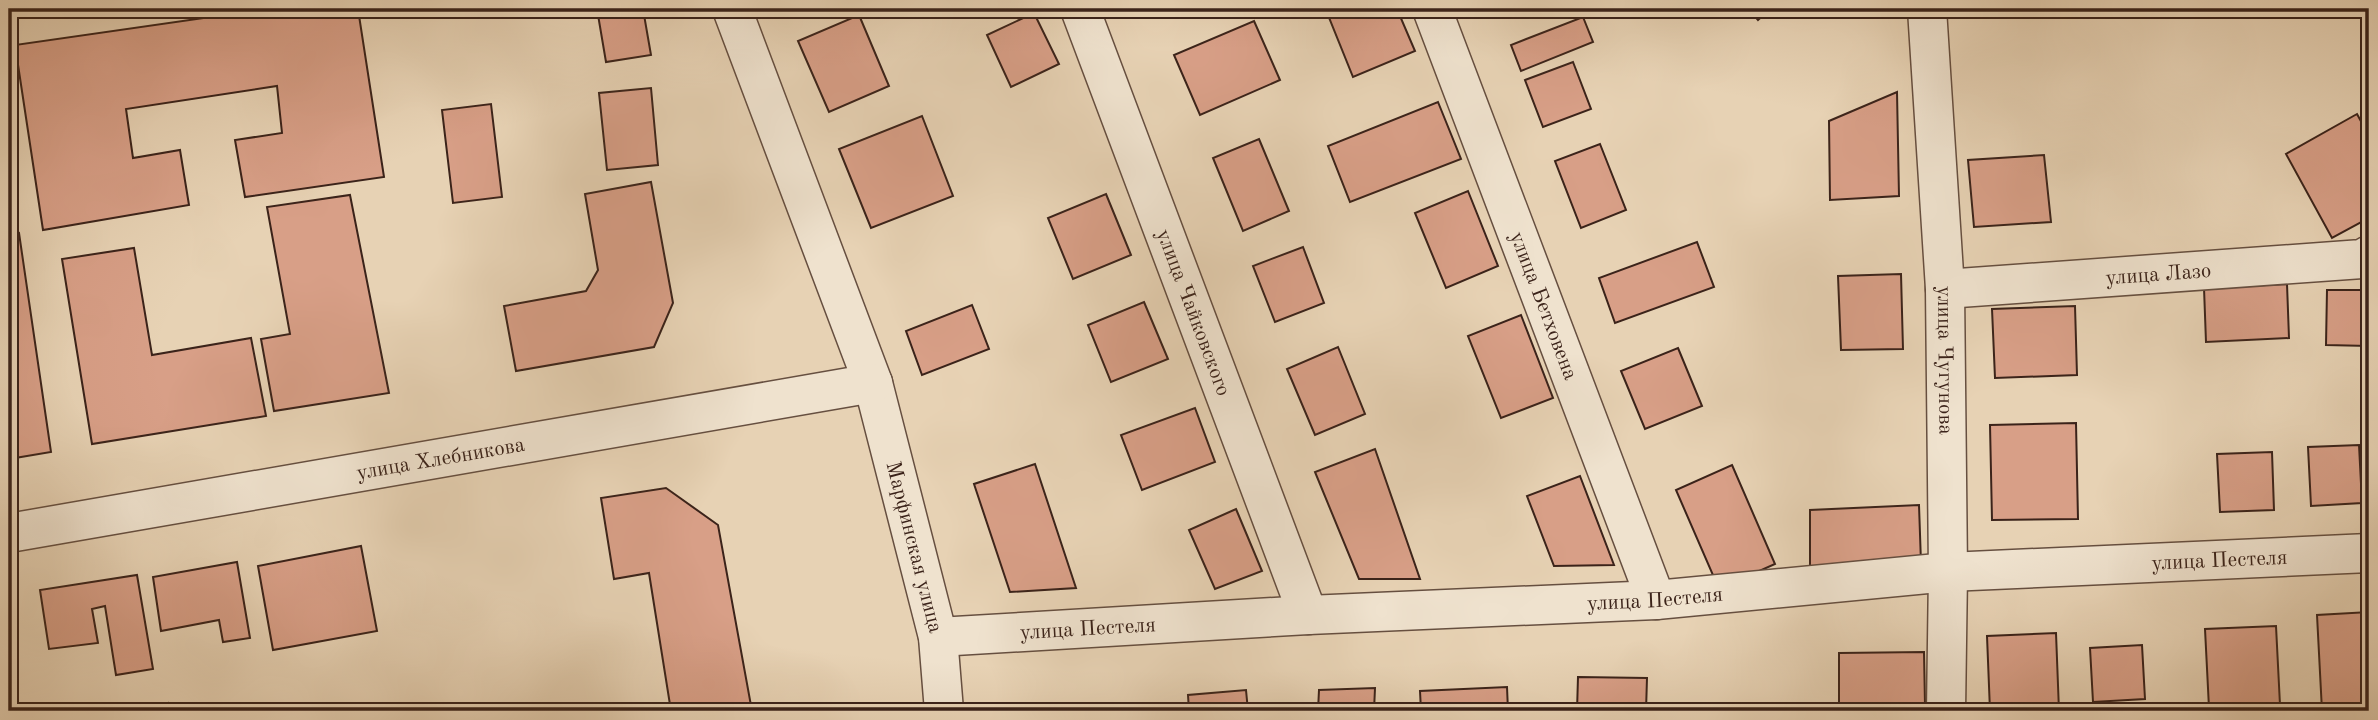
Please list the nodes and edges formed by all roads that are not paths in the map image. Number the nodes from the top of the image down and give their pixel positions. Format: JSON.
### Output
{"nodes":[{"id":1,"x":732,"y":9,"type":"edge"},
{"id":2,"x":1080,"y":9,"type":"edge"},
{"id":3,"x":1432,"y":9,"type":"edge"},
{"id":4,"x":1927,"y":9,"type":"edge"},
{"id":5,"x":2369,"y":255,"type":"edge"},
{"id":6,"x":1945,"y":289,"type":"junction"},
{"id":7,"x":873,"y":383,"type":"junction"},
{"id":8,"x":9,"y":533,"type":"edge"},
{"id":9,"x":2369,"y":553,"type":"edge"},
{"id":10,"x":1948,"y":572,"type":"junction"},
{"id":11,"x":1656,"y":600,"type":"junction"},
{"id":12,"x":1308,"y":615,"type":"junction"},
{"id":13,"x":938,"y":637,"type":"junction"},
{"id":14,"x":944,"y":711,"type":"edge"},
{"id":15,"x":1946,"y":711,"type":"edge"}],
"edges":[{"from":1,"to":7,"type":"street","name":"Марфинская улица"},
{"from":2,"to":12,"type":"street","name":"улица Чайковского"},
{"from":3,"to":11,"type":"street","name":"улица Бетховена"},
{"from":4,"to":6,"type":"street","name":"улица Чугунова"},
{"from":5,"to":6,"type":"street","name":"улица Лазо"},
{"from":6,"to":10,"type":"street","name":"улица Чугунова"},
{"from":7,"to":8,"type":"street","name":"улица Хлебникова"},
{"from":7,"to":13,"type":"street","name":"Марфинская улица"},
{"from":9,"to":10,"type":"street","name":"улица Пестеля"},
{"from":10,"to":11,"type":"street","name":"улица Пестеля"},
{"from":10,"to":15,"type":"street","name":"улица Чугунова"},
{"from":11,"to":12,"type":"street","name":"улица Пестеля"},
{"from":12,"to":13,"type":"street","name":"улица Пестеля"},
{"from":13,"to":14,"type":"street","name":"Марфинская улица"}]}
